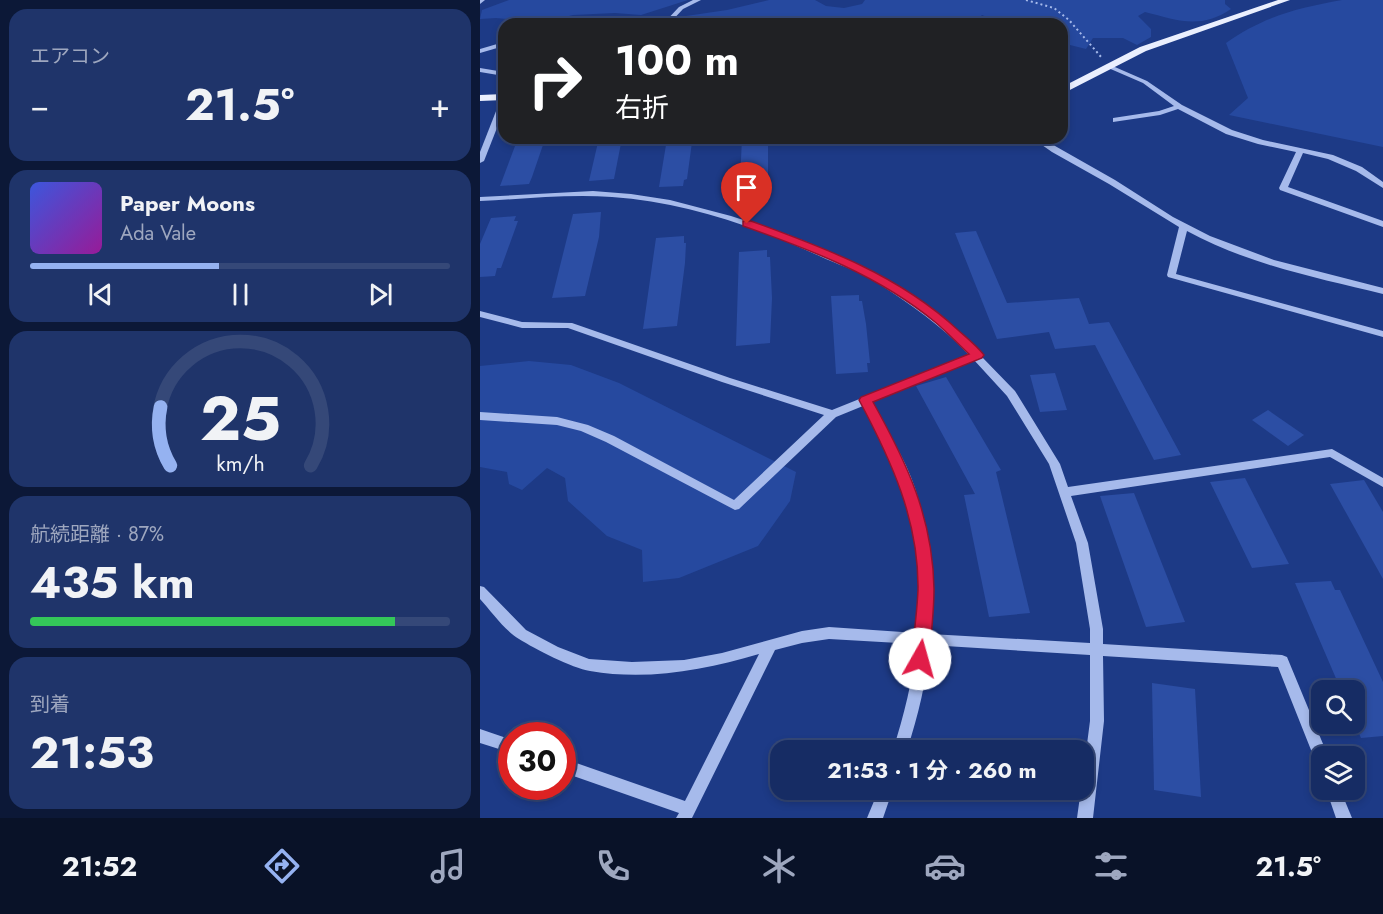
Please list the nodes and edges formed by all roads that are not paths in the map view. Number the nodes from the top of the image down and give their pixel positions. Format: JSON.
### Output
{"nodes":[{"id":1,"x":698,"y":0,"type":"edge"},
{"id":2,"x":1286,"y":0,"type":"edge"},
{"id":3,"x":672,"y":18,"type":"edge"},
{"id":4,"x":498,"y":46,"type":"edge"},
{"id":5,"x":480,"y":51,"type":"edge"},
{"id":6,"x":1108,"y":66,"type":"junction"},
{"id":7,"x":480,"y":70,"type":"edge"},
{"id":8,"x":498,"y":73,"type":"edge"},
{"id":9,"x":1068,"y":88,"type":"edge"},
{"id":10,"x":480,"y":98,"type":"edge"},
{"id":11,"x":498,"y":99,"type":"edge"},
{"id":12,"x":1179,"y":106,"type":"junction"},
{"id":13,"x":498,"y":114,"type":"edge"},
{"id":14,"x":1116,"y":120,"type":"dead end"},
{"id":15,"x":1044,"y":144,"type":"edge"},
{"id":16,"x":1301,"y":150,"type":"junction"},
{"id":17,"x":480,"y":161,"type":"edge"},
{"id":18,"x":1383,"y":186,"type":"edge"},
{"id":19,"x":480,"y":199,"type":"edge"},
{"id":20,"x":1383,"y":224,"type":"edge"},
{"id":21,"x":1184,"y":226,"type":"junction"},
{"id":22,"x":1383,"y":291,"type":"edge"},
{"id":23,"x":480,"y":314,"type":"edge"},
{"id":24,"x":1383,"y":334,"type":"edge"},
{"id":25,"x":978,"y":355,"type":"junction"},
{"id":26,"x":865,"y":400,"type":"junction"},
{"id":27,"x":832,"y":414,"type":"junction"},
{"id":28,"x":480,"y":416,"type":"edge"},
{"id":29,"x":1383,"y":483,"type":"edge"},
{"id":30,"x":1066,"y":492,"type":"junction"},
{"id":31,"x":482,"y":597,"type":"edge"},
{"id":32,"x":923,"y":638,"type":"junction"},
{"id":33,"x":770,"y":646,"type":"junction"},
{"id":34,"x":1099,"y":651,"type":"junction"},
{"id":35,"x":480,"y":736,"type":"edge"},
{"id":36,"x":904,"y":740,"type":"edge"},
{"id":37,"x":498,"y":742,"type":"edge"},
{"id":38,"x":1316,"y":746,"type":"edge"},
{"id":39,"x":576,"y":771,"type":"edge"},
{"id":40,"x":882,"y":800,"type":"edge"},
{"id":41,"x":1337,"y":800,"type":"edge"},
{"id":42,"x":686,"y":814,"type":"edge"},
{"id":43,"x":875,"y":818,"type":"edge"},
{"id":44,"x":1085,"y":818,"type":"edge"},
{"id":45,"x":1344,"y":818,"type":"edge"}],
"edges":[{"from":1,"to":3,"type":"street"},
{"from":2,"to":6,"type":"main road"},
{"from":4,"to":5,"type":"street"},
{"from":6,"to":9,"type":"main road"},
{"from":6,"to":12,"type":"street"},
{"from":7,"to":8,"type":"street"},
{"from":10,"to":11,"type":"main road"},
{"from":12,"to":14,"type":"street"},
{"from":12,"to":16,"type":"street"},
{"from":13,"to":17,"type":"street"},
{"from":15,"to":21,"type":"street"},
{"from":16,"to":18,"type":"street"},
{"from":16,"to":20,"type":"street"},
{"from":19,"to":25,"type":"street"},
{"from":21,"to":22,"type":"street"},
{"from":21,"to":24,"type":"street"},
{"from":23,"to":27,"type":"street"},
{"from":25,"to":26,"type":"street"},
{"from":25,"to":30,"type":"street"},
{"from":26,"to":27,"type":"street"},
{"from":26,"to":32,"type":"street"},
{"from":27,"to":28,"type":"street"},
{"from":29,"to":30,"type":"street"},
{"from":30,"to":34,"type":"street"},
{"from":31,"to":33,"type":"street"},
{"from":32,"to":33,"type":"street"},
{"from":32,"to":34,"type":"street"},
{"from":32,"to":36,"type":"street"},
{"from":33,"to":42,"type":"street"},
{"from":34,"to":38,"type":"street"},
{"from":34,"to":44,"type":"street"},
{"from":35,"to":37,"type":"street"},
{"from":39,"to":42,"type":"street"},
{"from":40,"to":43,"type":"street"},
{"from":41,"to":45,"type":"street"}]}
